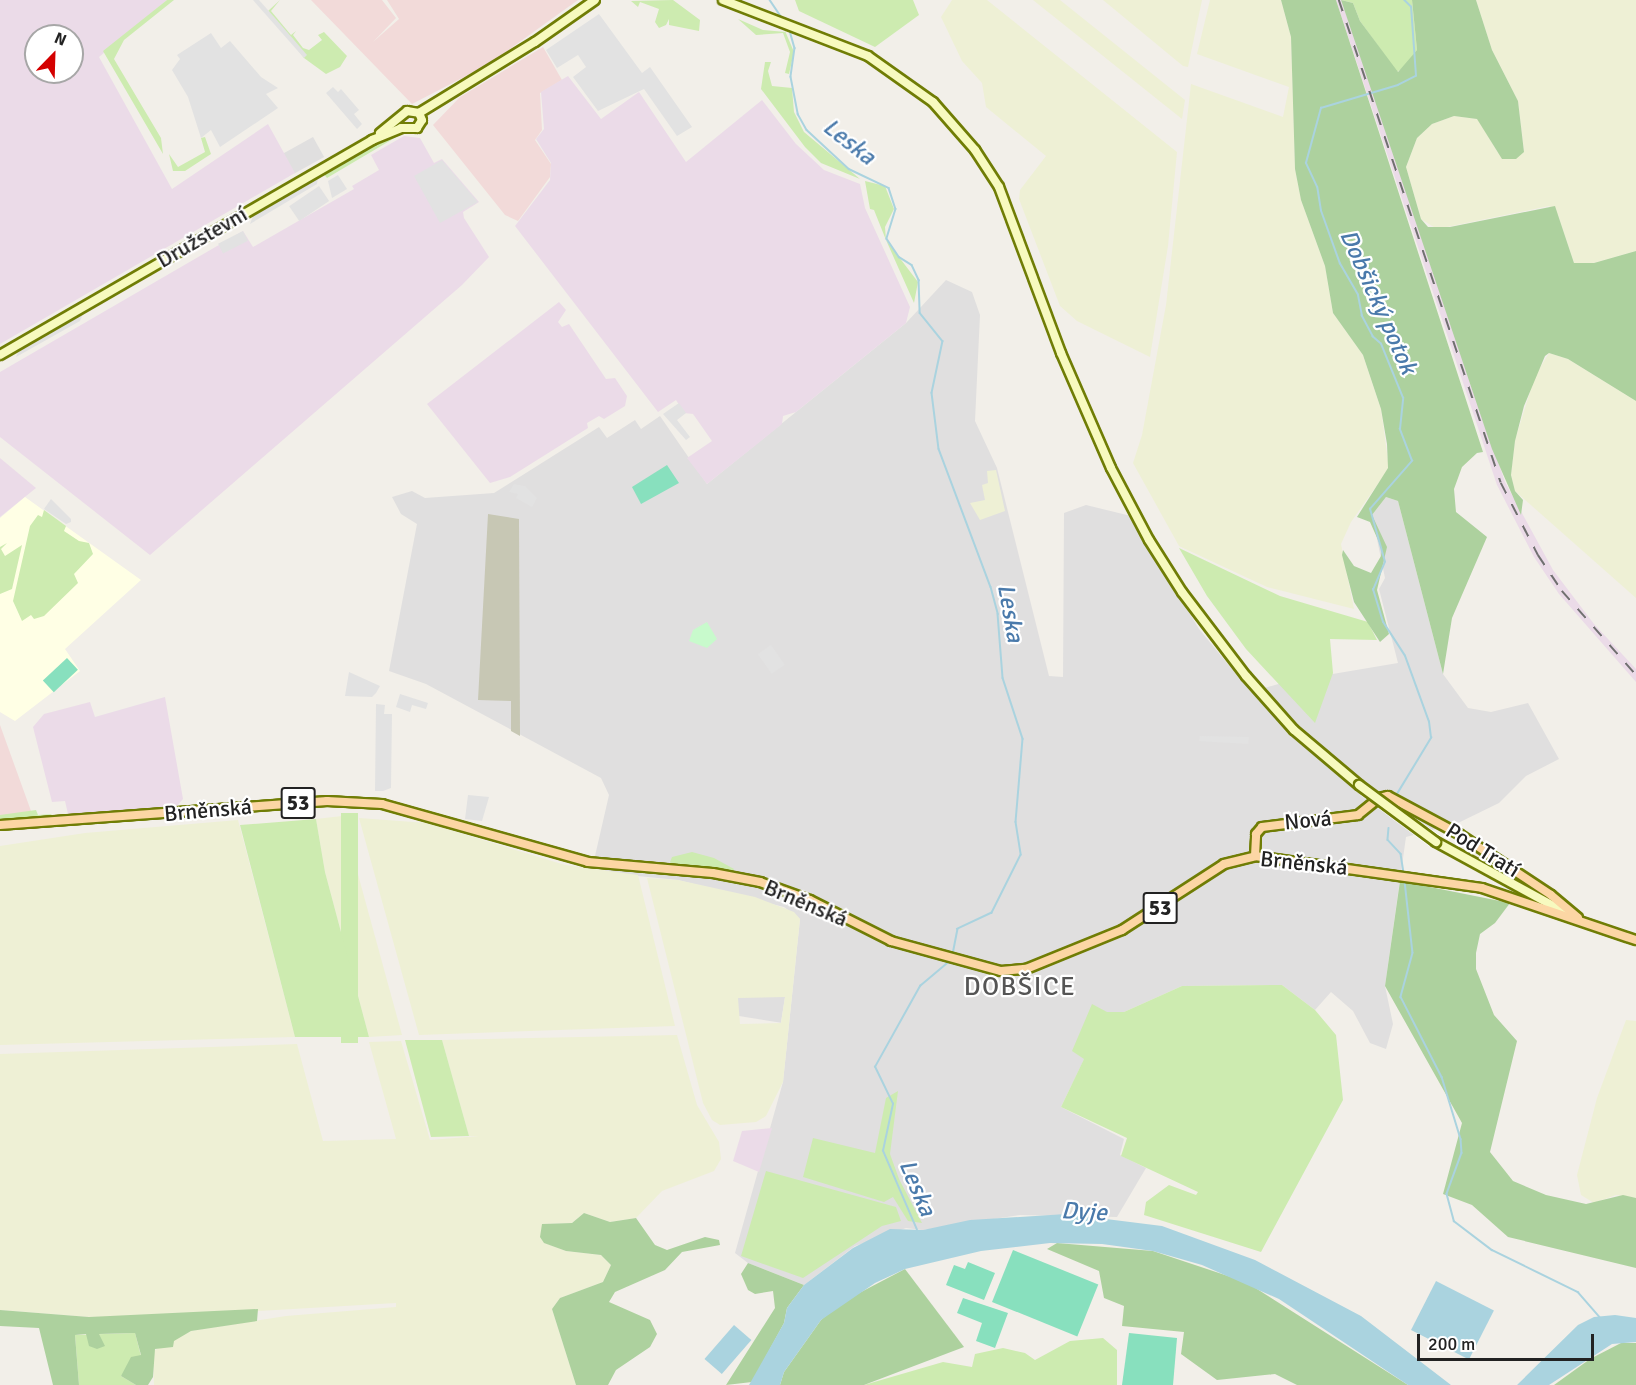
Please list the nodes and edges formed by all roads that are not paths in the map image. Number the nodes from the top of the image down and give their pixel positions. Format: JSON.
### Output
{"nodes":[{"id":1,"x":595,"y":0,"type":"edge"},
{"id":2,"x":723,"y":0,"type":"edge"},
{"id":3,"x":419,"y":112,"type":"junction"},
{"id":4,"x":403,"y":117,"type":"junction"},
{"id":5,"x":407,"y":128,"type":"junction"},
{"id":6,"x":372,"y":140,"type":"junction"},
{"id":7,"x":0,"y":355,"type":"edge"},
{"id":8,"x":1380,"y":797,"type":"joint"},
{"id":9,"x":0,"y":825,"type":"edge"},
{"id":10,"x":1255,"y":856,"type":"junction"},
{"id":11,"x":1512,"y":897,"type":"junction"},
{"id":12,"x":1548,"y":904,"type":"junction"},
{"id":13,"x":1578,"y":918,"type":"junction"},
{"id":14,"x":1636,"y":940,"type":"edge"}],
"edges":[{"from":1,"to":3,"type":"main road"},
{"from":2,"to":12,"type":"main road","bridge":true},
{"from":3,"to":4,"type":"main road"},
{"from":3,"to":5,"type":"main road"},
{"from":4,"to":5,"type":"main road"},
{"from":4,"to":6,"type":"main road"},
{"from":5,"to":6,"type":"main road","name":"Družstevní"},
{"from":6,"to":7,"type":"main road","name":"Družstevní"},
{"from":8,"to":10,"type":"main road","name":"Nová"},
{"from":8,"to":13,"type":"main road","name":"Pod Tratí"},
{"from":9,"to":10,"type":"main road","name":"Brněnská","number":"53"},
{"from":10,"to":11,"type":"main road","name":"Brněnská","number":"53"},
{"from":11,"to":12,"type":"main road"},
{"from":11,"to":13,"type":"main road","name":"Brněnská","number":"53"},
{"from":12,"to":13,"type":"main road"},
{"from":13,"to":14,"type":"main road","number":"53"}]}
